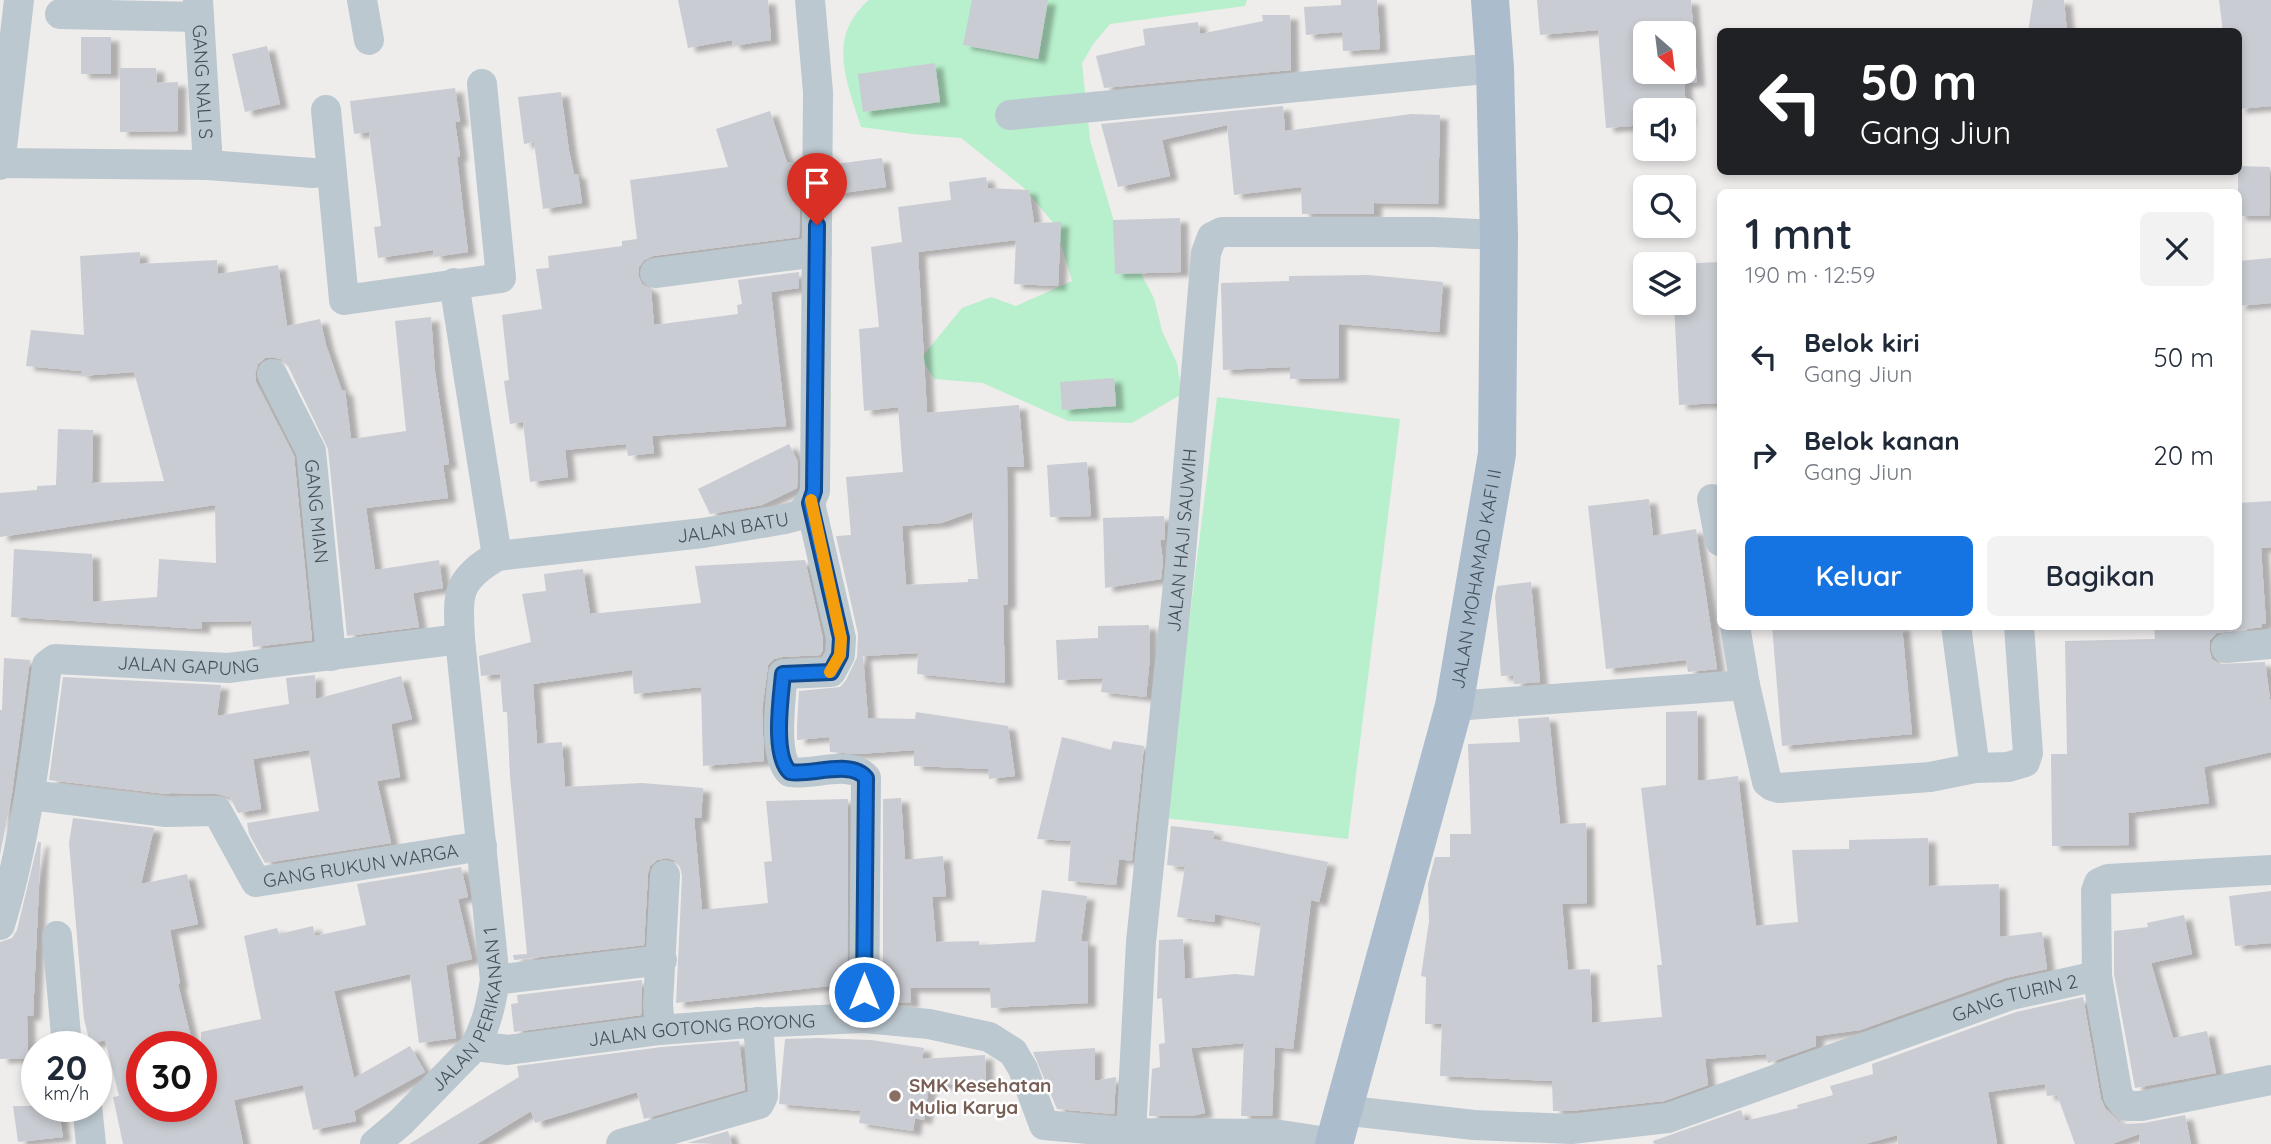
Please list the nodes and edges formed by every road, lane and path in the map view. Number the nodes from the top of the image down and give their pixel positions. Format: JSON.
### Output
{"nodes":[{"id":1,"x":19,"y":0,"type":"edge"},
{"id":2,"x":362,"y":0,"type":"edge"},
{"id":3,"x":810,"y":0,"type":"edge"},
{"id":4,"x":1490,"y":0,"type":"edge"},
{"id":5,"x":198,"y":8,"type":"edge"},
{"id":6,"x":60,"y":14,"type":"dead end"},
{"id":7,"x":369,"y":40,"type":"dead end"},
{"id":8,"x":1485,"y":69,"type":"junction"},
{"id":9,"x":482,"y":84,"type":"dead end"},
{"id":10,"x":326,"y":110,"type":"dead end"},
{"id":11,"x":1010,"y":115,"type":"dead end"},
{"id":12,"x":0,"y":164,"type":"edge"},
{"id":13,"x":208,"y":165,"type":"junction"},
{"id":14,"x":313,"y":173,"type":"dead end"},
{"id":15,"x":1485,"y":234,"type":"junction"},
{"id":16,"x":817,"y":252,"type":"junction"},
{"id":17,"x":655,"y":273,"type":"dead end"},
{"id":18,"x":454,"y":283,"type":"junction"},
{"id":19,"x":272,"y":374,"type":"dead end"},
{"id":20,"x":1712,"y":499,"type":"dead end"},
{"id":21,"x":810,"y":503,"type":"junction"},
{"id":22,"x":1717,"y":525,"type":"edge"},
{"id":23,"x":497,"y":556,"type":"junction"},
{"id":24,"x":1736,"y":630,"type":"edge"},
{"id":25,"x":1957,"y":630,"type":"edge"},
{"id":26,"x":2019,"y":630,"type":"edge"},
{"id":27,"x":460,"y":639,"type":"junction"},
{"id":28,"x":2271,"y":644,"type":"edge"},
{"id":29,"x":2226,"y":648,"type":"dead end"},
{"id":30,"x":331,"y":656,"type":"junction"},
{"id":31,"x":1745,"y":685,"type":"junction"},
{"id":32,"x":1454,"y":706,"type":"junction"},
{"id":33,"x":1975,"y":768,"type":"junction"},
{"id":34,"x":31,"y":795,"type":"junction"},
{"id":35,"x":481,"y":846,"type":"junction"},
{"id":36,"x":2271,"y":870,"type":"edge"},
{"id":37,"x":665,"y":875,"type":"dead end"},
{"id":38,"x":0,"y":925,"type":"edge"},
{"id":39,"x":57,"y":936,"type":"dead end"},
{"id":40,"x":662,"y":960,"type":"junction"},
{"id":41,"x":2097,"y":976,"type":"junction"},
{"id":42,"x":495,"y":980,"type":"junction"},
{"id":43,"x":864,"y":1018,"type":"junction"},
{"id":44,"x":758,"y":1022,"type":"junction"},
{"id":45,"x":660,"y":1030,"type":"junction"},
{"id":46,"x":66,"y":1031,"type":"edge"},
{"id":47,"x":475,"y":1045,"type":"junction"},
{"id":48,"x":2271,"y":1080,"type":"edge"},
{"id":49,"x":89,"y":1122,"type":"edge"},
{"id":50,"x":1671,"y":1131,"type":"edge"},
{"id":51,"x":1131,"y":1133,"type":"junction"},
{"id":52,"x":1331,"y":1134,"type":"edge"},
{"id":53,"x":1044,"y":1135,"type":"edge"},
{"id":54,"x":91,"y":1144,"type":"edge"},
{"id":55,"x":374,"y":1144,"type":"edge"},
{"id":56,"x":621,"y":1144,"type":"edge"}],
"edges":[{"from":1,"to":12,"type":"street"},
{"from":2,"to":7,"type":"street"},
{"from":3,"to":16,"type":"street","name":"JALAN BATU"},
{"from":4,"to":8,"type":"main road","name":"JALAN MOHAMAD KAFI II"},
{"from":5,"to":6,"type":"street"},
{"from":5,"to":13,"type":"street","name":"GANG NALI S"},
{"from":8,"to":11,"type":"street"},
{"from":8,"to":15,"type":"main road","name":"JALAN MOHAMAD KAFI II"},
{"from":9,"to":18,"type":"street"},
{"from":10,"to":18,"type":"street"},
{"from":12,"to":13,"type":"street"},
{"from":13,"to":14,"type":"street"},
{"from":15,"to":32,"type":"main road","name":"JALAN MOHAMAD KAFI II"},
{"from":15,"to":51,"type":"street","name":"JALAN HAJI SAUWIH"},
{"from":16,"to":17,"type":"street"},
{"from":16,"to":21,"type":"street","name":"JALAN BATU"},
{"from":18,"to":23,"type":"street"},
{"from":19,"to":30,"type":"street","name":"GANG MIAN"},
{"from":20,"to":22,"type":"street"},
{"from":21,"to":23,"type":"street","name":"JALAN BATU"},
{"from":21,"to":43,"type":"street"},
{"from":23,"to":27,"type":"street","name":"JALAN BATU"},
{"from":24,"to":31,"type":"street"},
{"from":25,"to":33,"type":"street"},
{"from":26,"to":33,"type":"street"},
{"from":27,"to":30,"type":"street","name":"JALAN GAPUNG"},
{"from":27,"to":35,"type":"street","name":"JALAN BATU"},
{"from":28,"to":29,"type":"street"},
{"from":30,"to":34,"type":"street","name":"JALAN GAPUNG"},
{"from":31,"to":32,"type":"street"},
{"from":31,"to":33,"type":"street"},
{"from":32,"to":52,"type":"main road","name":"JALAN MOHAMAD KAFI II"},
{"from":34,"to":35,"type":"street","name":"GANG RUKUN WARGA"},
{"from":34,"to":38,"type":"street"},
{"from":35,"to":42,"type":"street","name":"JALAN PERIKANAN 1"},
{"from":36,"to":41,"type":"street"},
{"from":37,"to":40,"type":"street"},
{"from":39,"to":46,"type":"street"},
{"from":40,"to":42,"type":"street"},
{"from":40,"to":45,"type":"street"},
{"from":41,"to":48,"type":"street","name":"GANG TURIN 2"},
{"from":41,"to":50,"type":"street","name":"GANG TURIN 2"},
{"from":42,"to":47,"type":"street","name":"JALAN PERIKANAN 1"},
{"from":43,"to":44,"type":"street","name":"JALAN GOTONG ROYONG"},
{"from":43,"to":53,"type":"street","name":"JALAN GOTONG ROYONG"},
{"from":44,"to":45,"type":"street","name":"JALAN GOTONG ROYONG"},
{"from":44,"to":56,"type":"street"},
{"from":45,"to":47,"type":"street","name":"JALAN GOTONG ROYONG"},
{"from":47,"to":55,"type":"street","name":"JALAN PERIKANAN 1"},
{"from":49,"to":54,"type":"street"},
{"from":50,"to":52,"type":"street","name":"GANG TURIN 2"},
{"from":51,"to":52,"type":"street","name":"JALAN GOTONG ROYONG"},
{"from":51,"to":53,"type":"street","name":"JALAN GOTONG ROYONG"}]}
